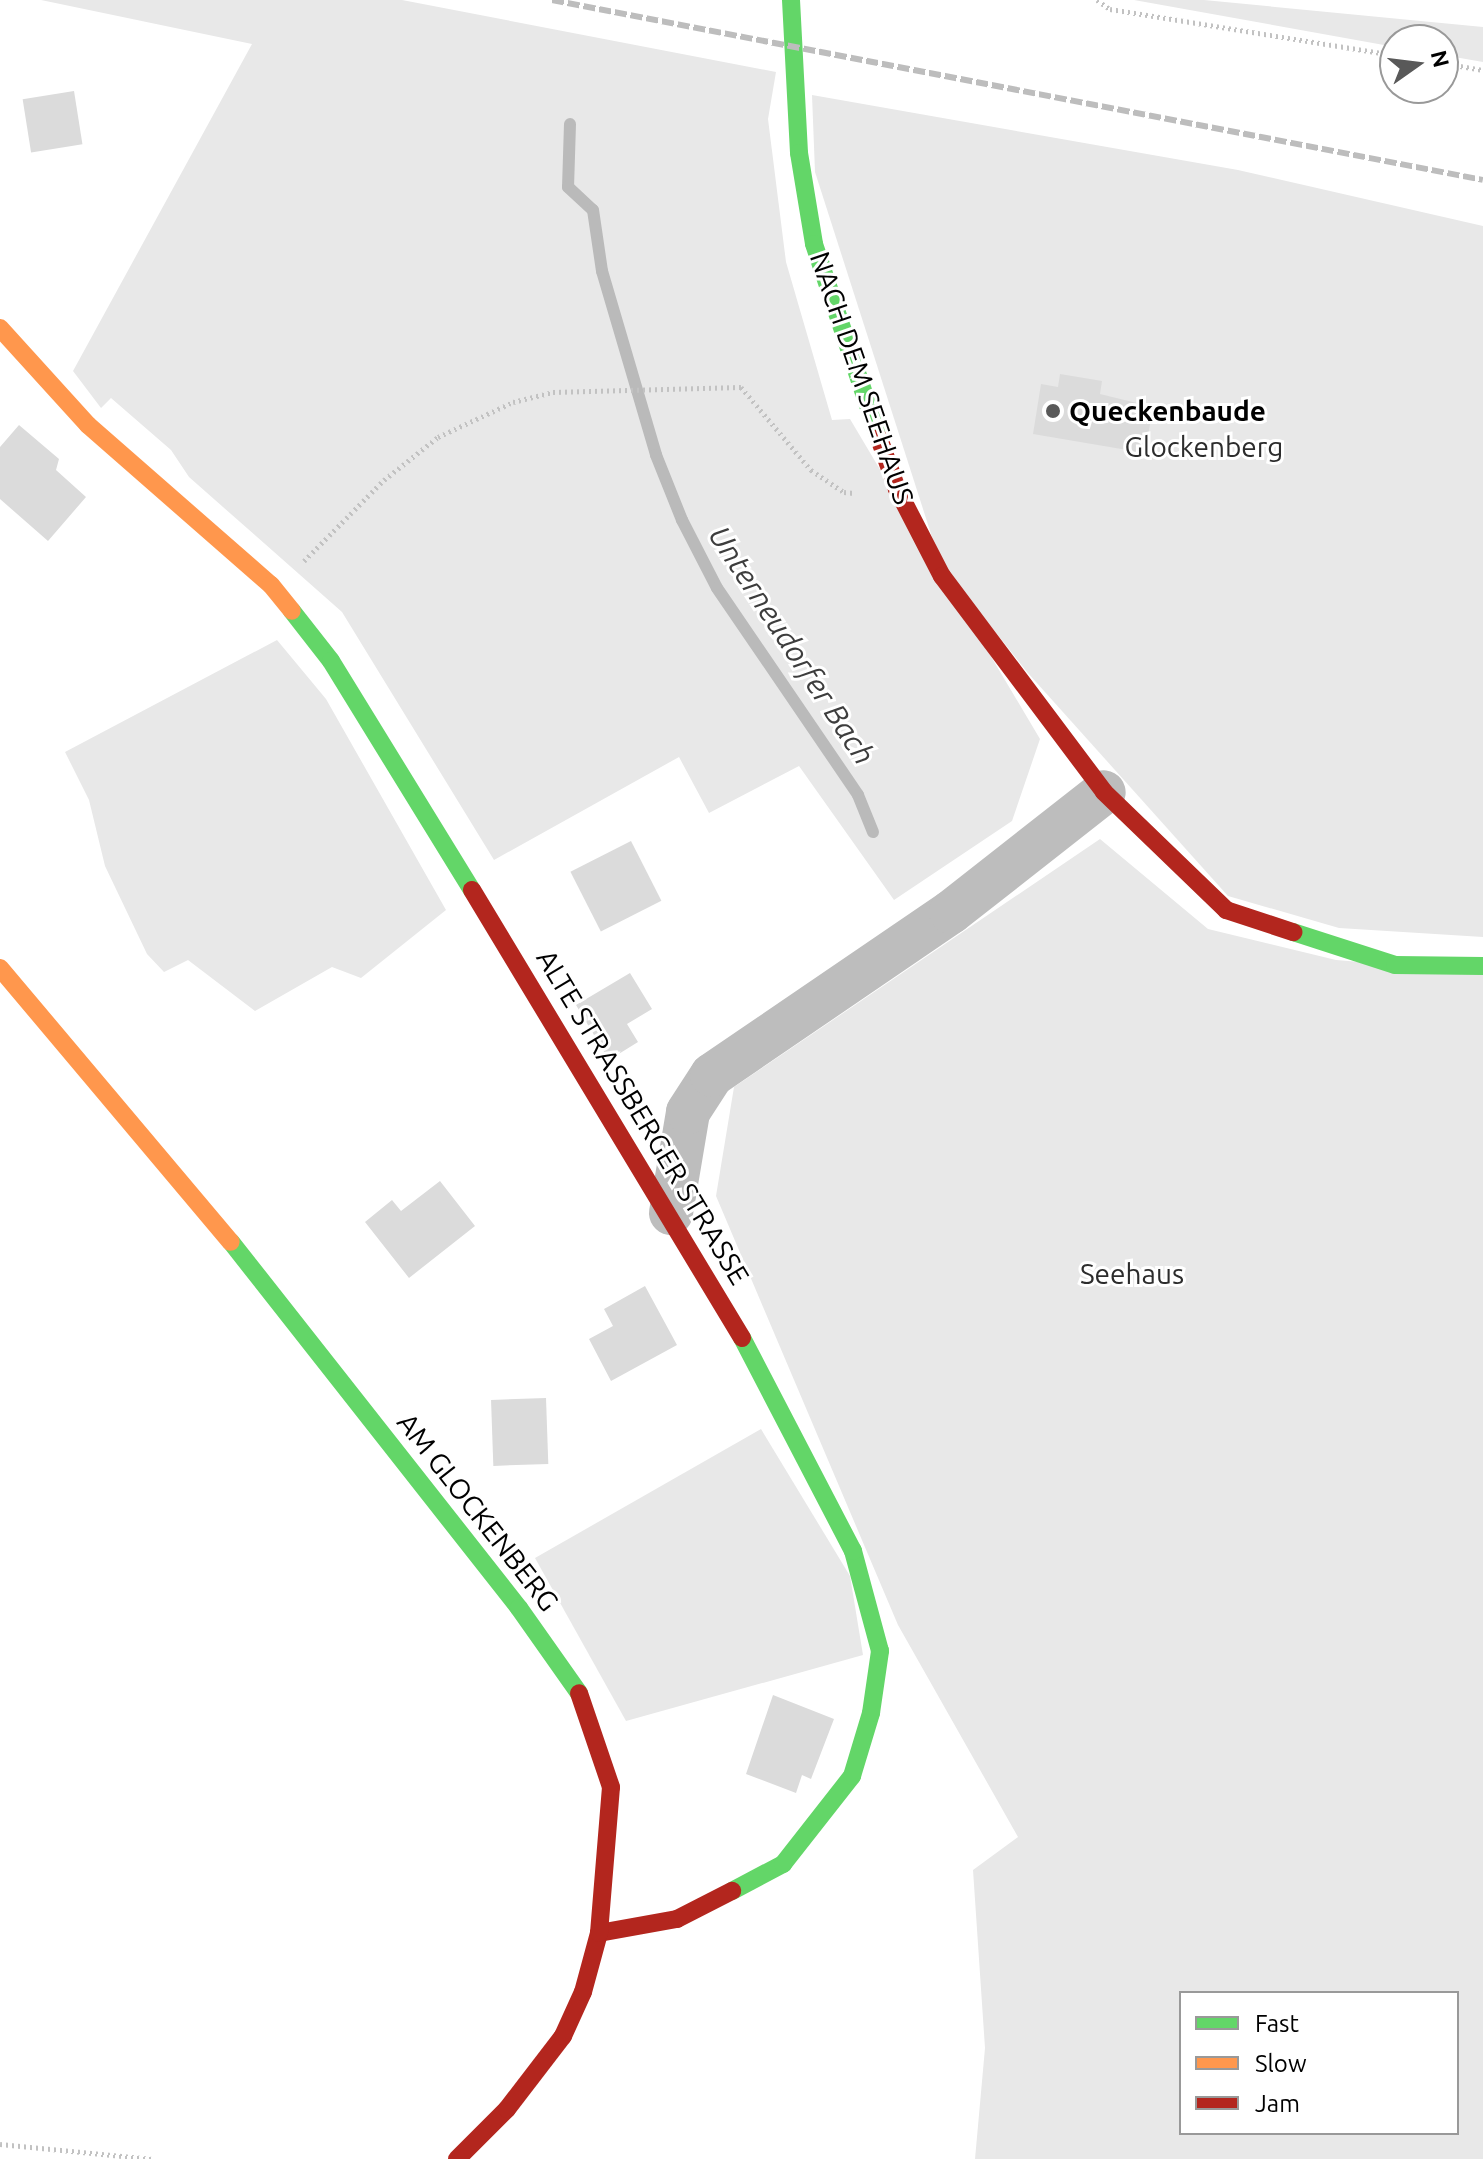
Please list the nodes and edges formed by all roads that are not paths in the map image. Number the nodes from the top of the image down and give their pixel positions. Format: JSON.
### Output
{"nodes":[{"id":1,"x":791,"y":0,"type":"edge"},
{"id":2,"x":0,"y":328,"type":"edge"},
{"id":3,"x":1104,"y":792,"type":"junction"},
{"id":4,"x":1483,"y":966,"type":"edge"},
{"id":5,"x":0,"y":968,"type":"edge"},
{"id":6,"x":671,"y":1213,"type":"junction"},
{"id":7,"x":599,"y":1933,"type":"junction"},
{"id":8,"x":457,"y":2159,"type":"edge"}],
"edges":[{"from":1,"to":3,"type":"street","name":"NACH DEM SEEHAUS"},
{"from":2,"to":6,"type":"street","name":"ALTE STRASSBERGER STRASSE"},
{"from":3,"to":4,"type":"street","name":"NACH DEM SEEHAUS"},
{"from":3,"to":6,"type":"street"},
{"from":5,"to":7,"type":"street","name":"AM GLOCKENBERG"},
{"from":6,"to":7,"type":"street","name":"ALTE STRASSBERGER STRASSE"},
{"from":7,"to":8,"type":"street","name":"AM GLOCKENBERG"}]}
